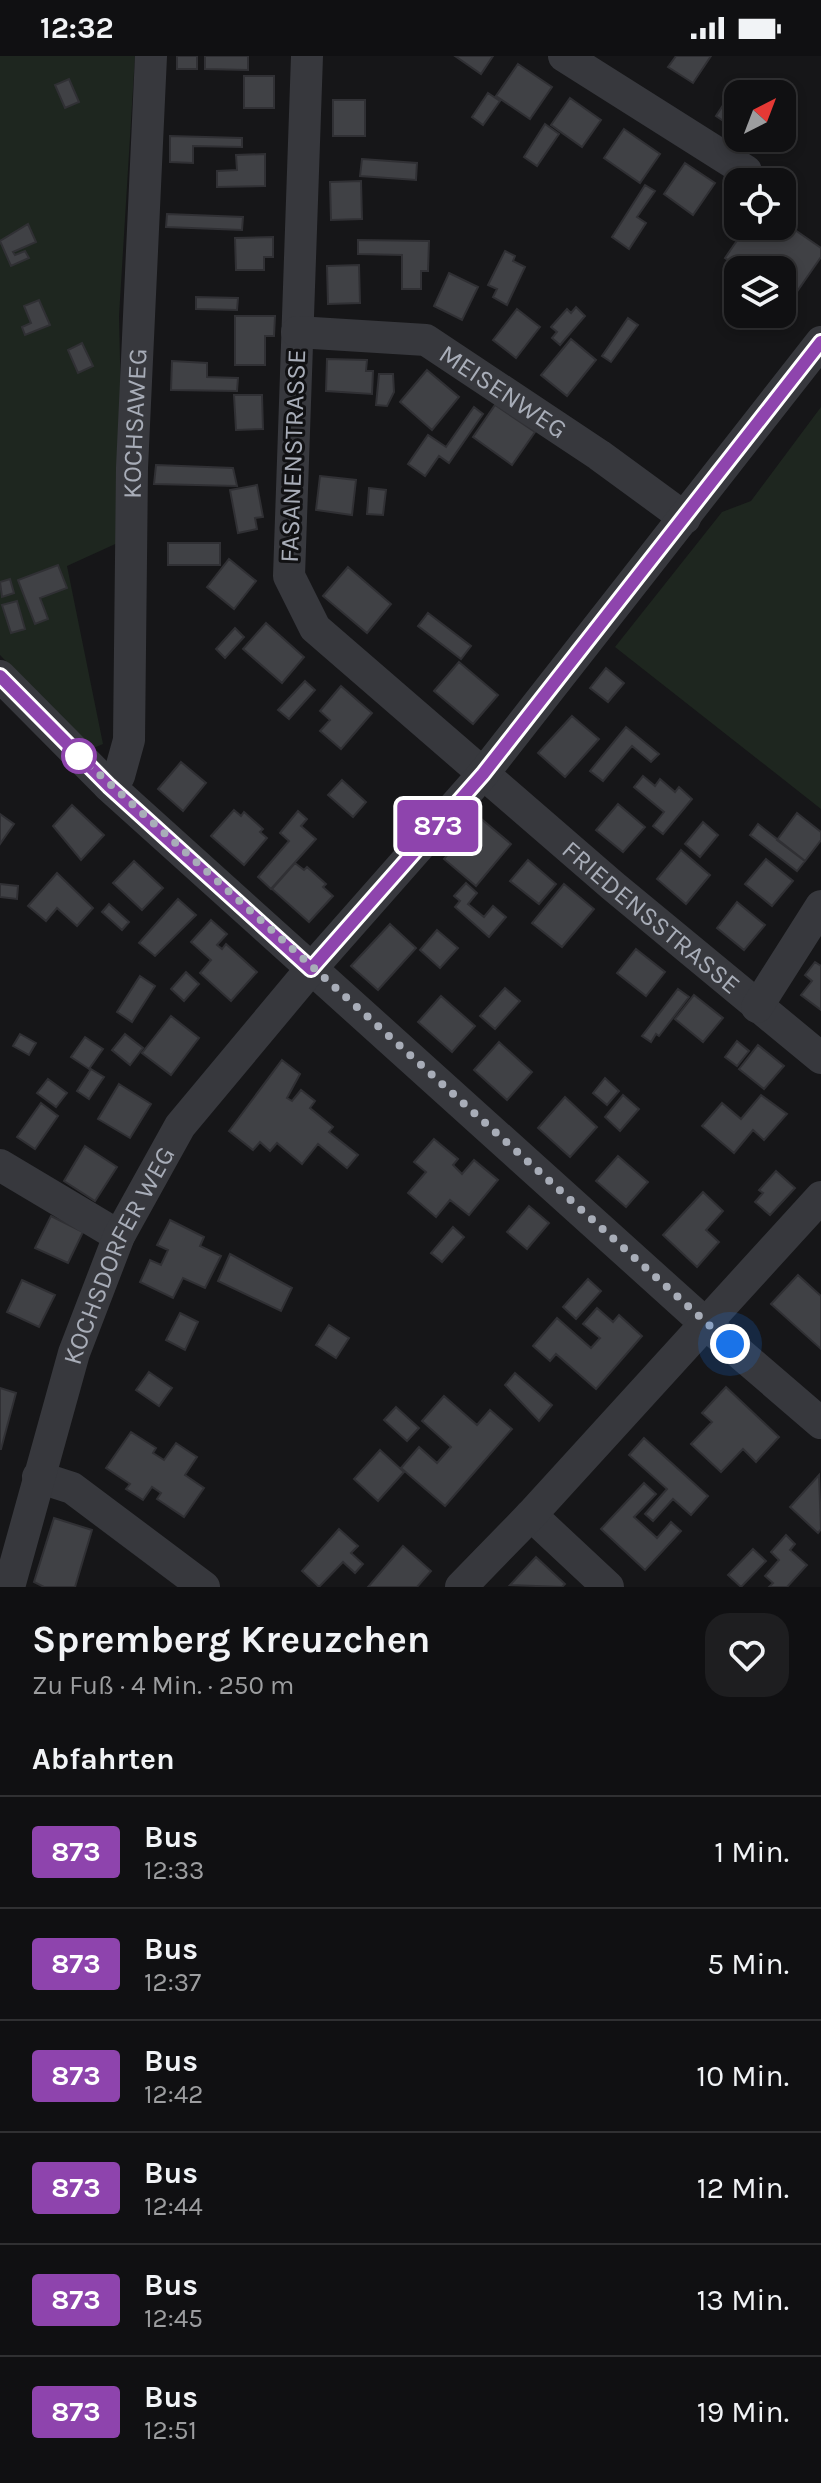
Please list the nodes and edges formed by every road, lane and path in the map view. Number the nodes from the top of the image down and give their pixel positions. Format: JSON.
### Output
{"nodes":[{"id":1,"x":151,"y":56,"type":"edge"},
{"id":2,"x":307,"y":56,"type":"edge"},
{"id":3,"x":564,"y":56,"type":"edge"},
{"id":4,"x":741,"y":168,"type":"edge"},
{"id":5,"x":297,"y":332,"type":"junction"},
{"id":6,"x":821,"y":342,"type":"edge"},
{"id":7,"x":685,"y":518,"type":"junction"},
{"id":8,"x":0,"y":676,"type":"edge"},
{"id":9,"x":483,"y":774,"type":"junction"},
{"id":10,"x":109,"y":786,"type":"junction"},
{"id":11,"x":821,"y":906,"type":"edge"},
{"id":12,"x":311,"y":969,"type":"junction"},
{"id":13,"x":757,"y":1007,"type":"junction"},
{"id":14,"x":821,"y":1058,"type":"edge"},
{"id":15,"x":0,"y":1165,"type":"edge"},
{"id":16,"x":821,"y":1197,"type":"edge"},
{"id":17,"x":119,"y":1236,"type":"junction"},
{"id":18,"x":707,"y":1325,"type":"junction"},
{"id":19,"x":821,"y":1423,"type":"edge"},
{"id":20,"x":38,"y":1477,"type":"junction"},
{"id":21,"x":531,"y":1515,"type":"junction"},
{"id":22,"x":9,"y":1587,"type":"edge"},
{"id":23,"x":204,"y":1587,"type":"edge"},
{"id":24,"x":461,"y":1587,"type":"edge"},
{"id":25,"x":608,"y":1587,"type":"edge"}],
"edges":[{"from":1,"to":10,"type":"street","name":"KOCHSAWEG"},
{"from":2,"to":5,"type":"street","name":"FASANENSTRASSE"},
{"from":3,"to":4,"type":"street"},
{"from":5,"to":7,"type":"street","name":"MEISENWEG"},
{"from":5,"to":9,"type":"street","name":"FASANENSTRASSE"},
{"from":6,"to":7,"type":"street","name":"KOCHSDORFER WEG"},
{"from":7,"to":9,"type":"street","name":"KOCHSDORFER WEG"},
{"from":8,"to":10,"type":"street"},
{"from":9,"to":12,"type":"street","name":"KOCHSDORFER WEG"},
{"from":9,"to":13,"type":"street","name":"FRIEDENSSTRASSE"},
{"from":10,"to":12,"type":"street"},
{"from":11,"to":13,"type":"street"},
{"from":12,"to":17,"type":"street","name":"KOCHSDORFER WEG"},
{"from":12,"to":18,"type":"street"},
{"from":13,"to":14,"type":"street","name":"FRIEDENSSTRASSE"},
{"from":15,"to":17,"type":"street"},
{"from":16,"to":18,"type":"street"},
{"from":17,"to":20,"type":"street","name":"KOCHSDORFER WEG"},
{"from":18,"to":19,"type":"street"},
{"from":18,"to":21,"type":"street"},
{"from":20,"to":22,"type":"street","name":"KOCHSDORFER WEG"},
{"from":20,"to":23,"type":"street"},
{"from":21,"to":24,"type":"street"},
{"from":21,"to":25,"type":"street"}]}
